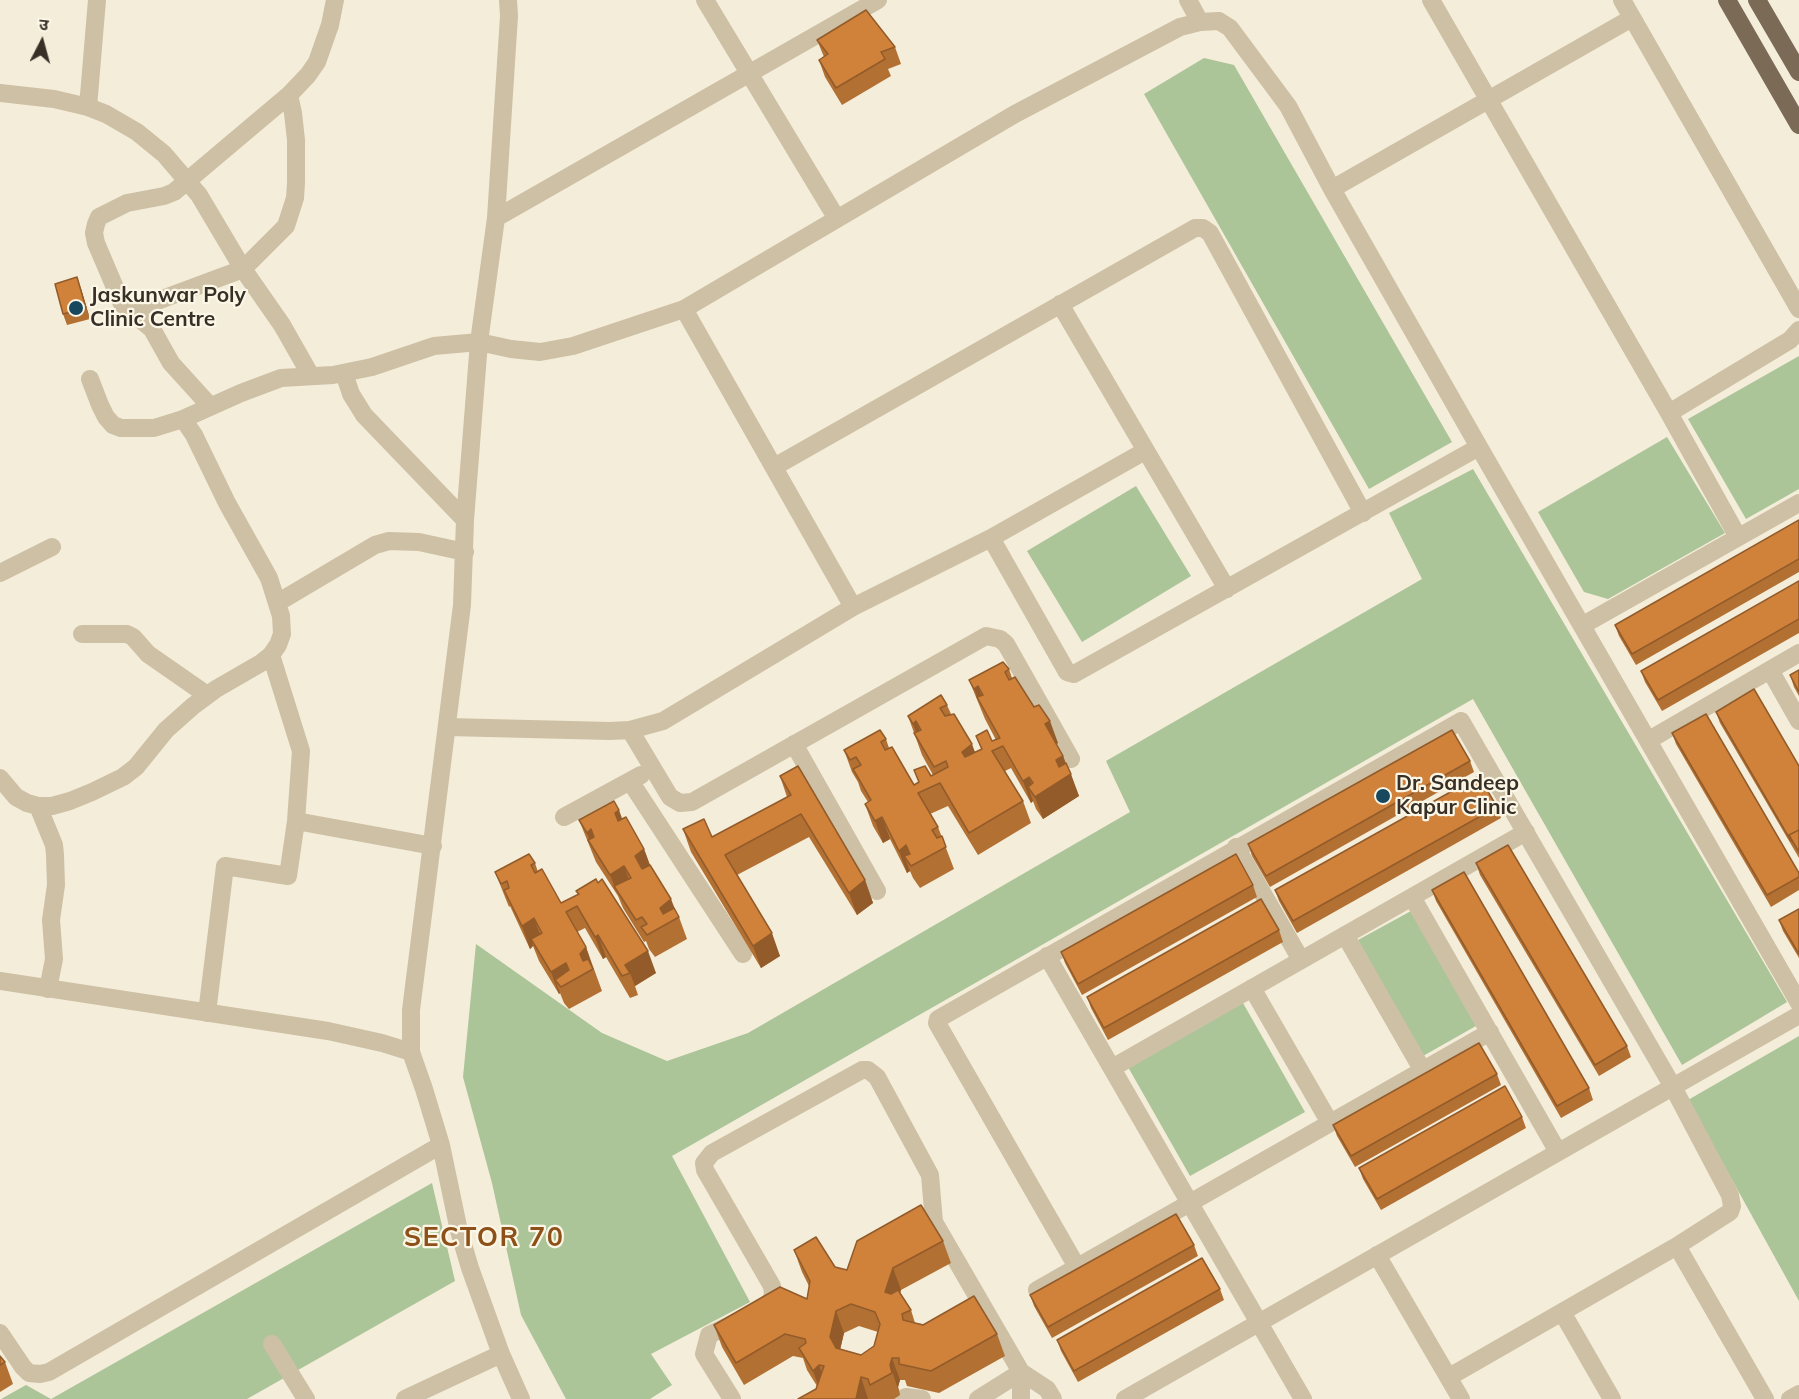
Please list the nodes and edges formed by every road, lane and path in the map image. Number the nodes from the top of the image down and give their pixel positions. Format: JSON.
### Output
{"nodes":[{"id":1,"x":97,"y":0,"type":"edge"},
{"id":2,"x":335,"y":0,"type":"edge"},
{"id":3,"x":507,"y":0,"type":"edge"},
{"id":4,"x":705,"y":0,"type":"edge"},
{"id":5,"x":878,"y":0,"type":"edge"},
{"id":6,"x":1188,"y":0,"type":"edge"},
{"id":7,"x":1431,"y":0,"type":"edge"},
{"id":8,"x":1622,"y":0,"type":"edge"},
{"id":9,"x":1727,"y":0,"type":"edge"},
{"id":10,"x":1757,"y":0,"type":"edge"},
{"id":11,"x":1632,"y":18,"type":"junction"},
{"id":12,"x":1200,"y":22,"type":"junction"},
{"id":13,"x":1799,"y":72,"type":"edge"},
{"id":14,"x":750,"y":73,"type":"junction"},
{"id":15,"x":0,"y":93,"type":"edge"},
{"id":16,"x":289,"y":95,"type":"junction"},
{"id":17,"x":1487,"y":101,"type":"junction"},
{"id":18,"x":88,"y":107,"type":"junction"},
{"id":19,"x":1799,"y":125,"type":"edge"},
{"id":20,"x":187,"y":180,"type":"junction"},
{"id":21,"x":1332,"y":189,"type":"junction"},
{"id":22,"x":496,"y":218,"type":"junction"},
{"id":23,"x":837,"y":219,"type":"junction"},
{"id":24,"x":243,"y":269,"type":"junction"},
{"id":25,"x":1060,"y":304,"type":"junction"},
{"id":26,"x":684,"y":309,"type":"junction"},
{"id":27,"x":1799,"y":309,"type":"edge"},
{"id":28,"x":130,"y":311,"type":"junction"},
{"id":29,"x":1799,"y":330,"type":"edge"},
{"id":30,"x":479,"y":342,"type":"junction"},
{"id":31,"x":344,"y":373,"type":"junction"},
{"id":32,"x":311,"y":376,"type":"junction"},
{"id":33,"x":90,"y":379,"type":"dead end"},
{"id":34,"x":210,"y":406,"type":"junction"},
{"id":35,"x":1669,"y":413,"type":"junction"},
{"id":36,"x":183,"y":419,"type":"junction"},
{"id":37,"x":1479,"y":447,"type":"junction"},
{"id":38,"x":1145,"y":451,"type":"junction"},
{"id":39,"x":774,"y":467,"type":"junction"},
{"id":40,"x":1799,"y":503,"type":"edge"},
{"id":41,"x":1362,"y":513,"type":"junction"},
{"id":42,"x":465,"y":520,"type":"junction"},
{"id":43,"x":1738,"y":537,"type":"junction"},
{"id":44,"x":991,"y":538,"type":"junction"},
{"id":45,"x":52,"y":547,"type":"dead end"},
{"id":46,"x":465,"y":552,"type":"junction"},
{"id":47,"x":0,"y":573,"type":"edge"},
{"id":48,"x":1227,"y":589,"type":"junction"},
{"id":49,"x":277,"y":603,"type":"junction"},
{"id":50,"x":853,"y":607,"type":"junction"},
{"id":51,"x":1582,"y":625,"type":"junction"},
{"id":52,"x":82,"y":634,"type":"dead end"},
{"id":53,"x":1799,"y":653,"type":"edge"},
{"id":54,"x":271,"y":655,"type":"junction"},
{"id":55,"x":1770,"y":670,"type":"junction"},
{"id":56,"x":207,"y":695,"type":"junction"},
{"id":57,"x":1799,"y":721,"type":"edge"},
{"id":58,"x":448,"y":727,"type":"junction"},
{"id":59,"x":630,"y":730,"type":"junction"},
{"id":60,"x":1649,"y":740,"type":"junction"},
{"id":61,"x":794,"y":744,"type":"junction"},
{"id":62,"x":1071,"y":759,"type":"dead end"},
{"id":63,"x":653,"y":769,"type":"junction"},
{"id":64,"x":0,"y":778,"type":"edge"},
{"id":65,"x":630,"y":781,"type":"junction"},
{"id":66,"x":8,"y":799,"type":"edge"},
{"id":67,"x":38,"y":806,"type":"junction"},
{"id":68,"x":564,"y":817,"type":"dead end"},
{"id":69,"x":296,"y":821,"type":"junction"},
{"id":70,"x":1526,"y":832,"type":"junction"},
{"id":71,"x":433,"y":846,"type":"junction"},
{"id":72,"x":1236,"y":847,"type":"junction"},
{"id":73,"x":877,"y":891,"type":"dead end"},
{"id":74,"x":1412,"y":897,"type":"junction"},
{"id":75,"x":1345,"y":935,"type":"junction"},
{"id":76,"x":743,"y":954,"type":"dead end"},
{"id":77,"x":1047,"y":956,"type":"junction"},
{"id":78,"x":1301,"y":960,"type":"junction"},
{"id":79,"x":0,"y":981,"type":"edge"},
{"id":80,"x":1252,"y":988,"type":"junction"},
{"id":81,"x":48,"y":989,"type":"junction"},
{"id":82,"x":1799,"y":1002,"type":"edge"},
{"id":83,"x":207,"y":1013,"type":"junction"},
{"id":84,"x":1799,"y":1015,"type":"edge"},
{"id":85,"x":1490,"y":1032,"type":"junction"},
{"id":86,"x":411,"y":1052,"type":"junction"},
{"id":87,"x":1112,"y":1068,"type":"junction"},
{"id":88,"x":1423,"y":1071,"type":"junction"},
{"id":89,"x":1673,"y":1087,"type":"junction"},
{"id":90,"x":1330,"y":1124,"type":"junction"},
{"id":91,"x":441,"y":1145,"type":"junction"},
{"id":92,"x":1558,"y":1152,"type":"junction"},
{"id":93,"x":1190,"y":1203,"type":"junction"},
{"id":94,"x":1677,"y":1246,"type":"junction"},
{"id":95,"x":1377,"y":1255,"type":"junction"},
{"id":96,"x":1077,"y":1267,"type":"junction"},
{"id":97,"x":1037,"y":1290,"type":"edge"},
{"id":98,"x":1562,"y":1312,"type":"junction"},
{"id":99,"x":1259,"y":1323,"type":"junction"},
{"id":100,"x":0,"y":1333,"type":"edge"},
{"id":101,"x":272,"y":1344,"type":"dead end"},
{"id":102,"x":501,"y":1354,"type":"junction"},
{"id":103,"x":1021,"y":1372,"type":"junction"},
{"id":104,"x":1449,"y":1377,"type":"junction"},
{"id":105,"x":1799,"y":1394,"type":"edge"},
{"id":106,"x":423,"y":1395,"type":"edge"},
{"id":107,"x":306,"y":1399,"type":"edge"},
{"id":108,"x":405,"y":1399,"type":"edge"},
{"id":109,"x":521,"y":1399,"type":"edge"},
{"id":110,"x":732,"y":1399,"type":"edge"},
{"id":111,"x":901,"y":1399,"type":"edge"},
{"id":112,"x":922,"y":1399,"type":"edge"},
{"id":113,"x":978,"y":1399,"type":"edge"},
{"id":114,"x":1021,"y":1399,"type":"edge"},
{"id":115,"x":1053,"y":1399,"type":"edge"},
{"id":116,"x":1125,"y":1399,"type":"edge"},
{"id":117,"x":1303,"y":1399,"type":"edge"},
{"id":118,"x":1461,"y":1399,"type":"edge"},
{"id":119,"x":1612,"y":1399,"type":"edge"},
{"id":120,"x":1765,"y":1399,"type":"edge"},
{"id":121,"x":1790,"y":1399,"type":"edge"}],
"edges":[{"from":1,"to":18,"type":"street"},
{"from":2,"to":16,"type":"street"},
{"from":3,"to":22,"type":"street"},
{"from":4,"to":14,"type":"street"},
{"from":5,"to":14,"type":"street"},
{"from":6,"to":12,"type":"street"},
{"from":7,"to":17,"type":"street"},
{"from":8,"to":11,"type":"street"},
{"from":9,"to":19,"type":"main road"},
{"from":10,"to":13,"type":"main road"},
{"from":11,"to":17,"type":"street"},
{"from":11,"to":27,"type":"street"},
{"from":12,"to":21,"type":"street"},
{"from":12,"to":23,"type":"street"},
{"from":14,"to":22,"type":"street"},
{"from":14,"to":23,"type":"street"},
{"from":15,"to":18,"type":"street"},
{"from":16,"to":20,"type":"street"},
{"from":16,"to":24,"type":"street"},
{"from":17,"to":21,"type":"street"},
{"from":17,"to":35,"type":"street"},
{"from":18,"to":20,"type":"street"},
{"from":20,"to":24,"type":"street"},
{"from":20,"to":28,"type":"street"},
{"from":21,"to":37,"type":"street"},
{"from":22,"to":30,"type":"street"},
{"from":23,"to":26,"type":"street"},
{"from":24,"to":28,"type":"street"},
{"from":24,"to":32,"type":"street"},
{"from":25,"to":38,"type":"street"},
{"from":25,"to":39,"type":"street"},
{"from":25,"to":41,"type":"street"},
{"from":26,"to":30,"type":"street"},
{"from":26,"to":39,"type":"street"},
{"from":28,"to":34,"type":"street"},
{"from":29,"to":35,"type":"street"},
{"from":30,"to":31,"type":"street"},
{"from":30,"to":42,"type":"street"},
{"from":31,"to":32,"type":"street"},
{"from":31,"to":42,"type":"street"},
{"from":32,"to":34,"type":"street"},
{"from":33,"to":36,"type":"street"},
{"from":34,"to":36,"type":"street"},
{"from":35,"to":43,"type":"street"},
{"from":36,"to":49,"type":"street"},
{"from":37,"to":41,"type":"street"},
{"from":37,"to":51,"type":"street"},
{"from":38,"to":44,"type":"street"},
{"from":38,"to":48,"type":"street"},
{"from":39,"to":50,"type":"street"},
{"from":40,"to":43,"type":"street"},
{"from":41,"to":48,"type":"street"},
{"from":42,"to":46,"type":"street"},
{"from":43,"to":51,"type":"street"},
{"from":44,"to":48,"type":"street"},
{"from":44,"to":50,"type":"street"},
{"from":45,"to":47,"type":"street"},
{"from":46,"to":49,"type":"street"},
{"from":46,"to":58,"type":"street"},
{"from":49,"to":54,"type":"street"},
{"from":50,"to":59,"type":"street"},
{"from":51,"to":60,"type":"street"},
{"from":52,"to":56,"type":"street"},
{"from":53,"to":55,"type":"street"},
{"from":54,"to":56,"type":"street"},
{"from":54,"to":69,"type":"street"},
{"from":55,"to":57,"type":"street"},
{"from":55,"to":60,"type":"street"},
{"from":56,"to":67,"type":"street"},
{"from":58,"to":59,"type":"street"},
{"from":58,"to":71,"type":"street"},
{"from":59,"to":63,"type":"street"},
{"from":60,"to":82,"type":"street"},
{"from":61,"to":62,"type":"street"},
{"from":61,"to":63,"type":"street"},
{"from":61,"to":73,"type":"street"},
{"from":63,"to":65,"type":"street"},
{"from":64,"to":66,"type":"street"},
{"from":65,"to":68,"type":"street"},
{"from":65,"to":76,"type":"street"},
{"from":66,"to":67,"type":"street"},
{"from":67,"to":81,"type":"street"},
{"from":69,"to":71,"type":"street"},
{"from":69,"to":83,"type":"street"},
{"from":70,"to":72,"type":"street"},
{"from":70,"to":74,"type":"street"},
{"from":70,"to":89,"type":"street"},
{"from":71,"to":86,"type":"street"},
{"from":72,"to":77,"type":"street"},
{"from":72,"to":78,"type":"street"},
{"from":74,"to":75,"type":"street"},
{"from":74,"to":85,"type":"street"},
{"from":75,"to":78,"type":"street"},
{"from":75,"to":88,"type":"street"},
{"from":77,"to":87,"type":"street"},
{"from":77,"to":96,"type":"street"},
{"from":78,"to":80,"type":"street"},
{"from":79,"to":81,"type":"street"},
{"from":80,"to":87,"type":"street"},
{"from":80,"to":90,"type":"street"},
{"from":81,"to":83,"type":"street"},
{"from":83,"to":86,"type":"street"},
{"from":84,"to":89,"type":"street"},
{"from":85,"to":88,"type":"street"},
{"from":85,"to":92,"type":"street"},
{"from":86,"to":91,"type":"street"},
{"from":87,"to":93,"type":"street"},
{"from":88,"to":90,"type":"street"},
{"from":89,"to":92,"type":"street"},
{"from":89,"to":94,"type":"street"},
{"from":90,"to":93,"type":"street"},
{"from":91,"to":100,"type":"street"},
{"from":91,"to":102,"type":"street"},
{"from":92,"to":95,"type":"street"},
{"from":93,"to":96,"type":"street"},
{"from":93,"to":99,"type":"street"},
{"from":94,"to":98,"type":"street"},
{"from":94,"to":120,"type":"street"},
{"from":95,"to":99,"type":"street"},
{"from":95,"to":104,"type":"street"},
{"from":96,"to":97,"type":"street"},
{"from":98,"to":104,"type":"street"},
{"from":98,"to":119,"type":"street"},
{"from":99,"to":116,"type":"street"},
{"from":99,"to":117,"type":"street"},
{"from":101,"to":107,"type":"street"},
{"from":102,"to":106,"type":"street"},
{"from":102,"to":109,"type":"street"},
{"from":103,"to":110,"type":"street"},
{"from":103,"to":113,"type":"street"},
{"from":103,"to":114,"type":"street"},
{"from":103,"to":115,"type":"street"},
{"from":104,"to":118,"type":"street"},
{"from":105,"to":121,"type":"street"},
{"from":106,"to":108,"type":"street"},
{"from":111,"to":112,"type":"street"}]}
